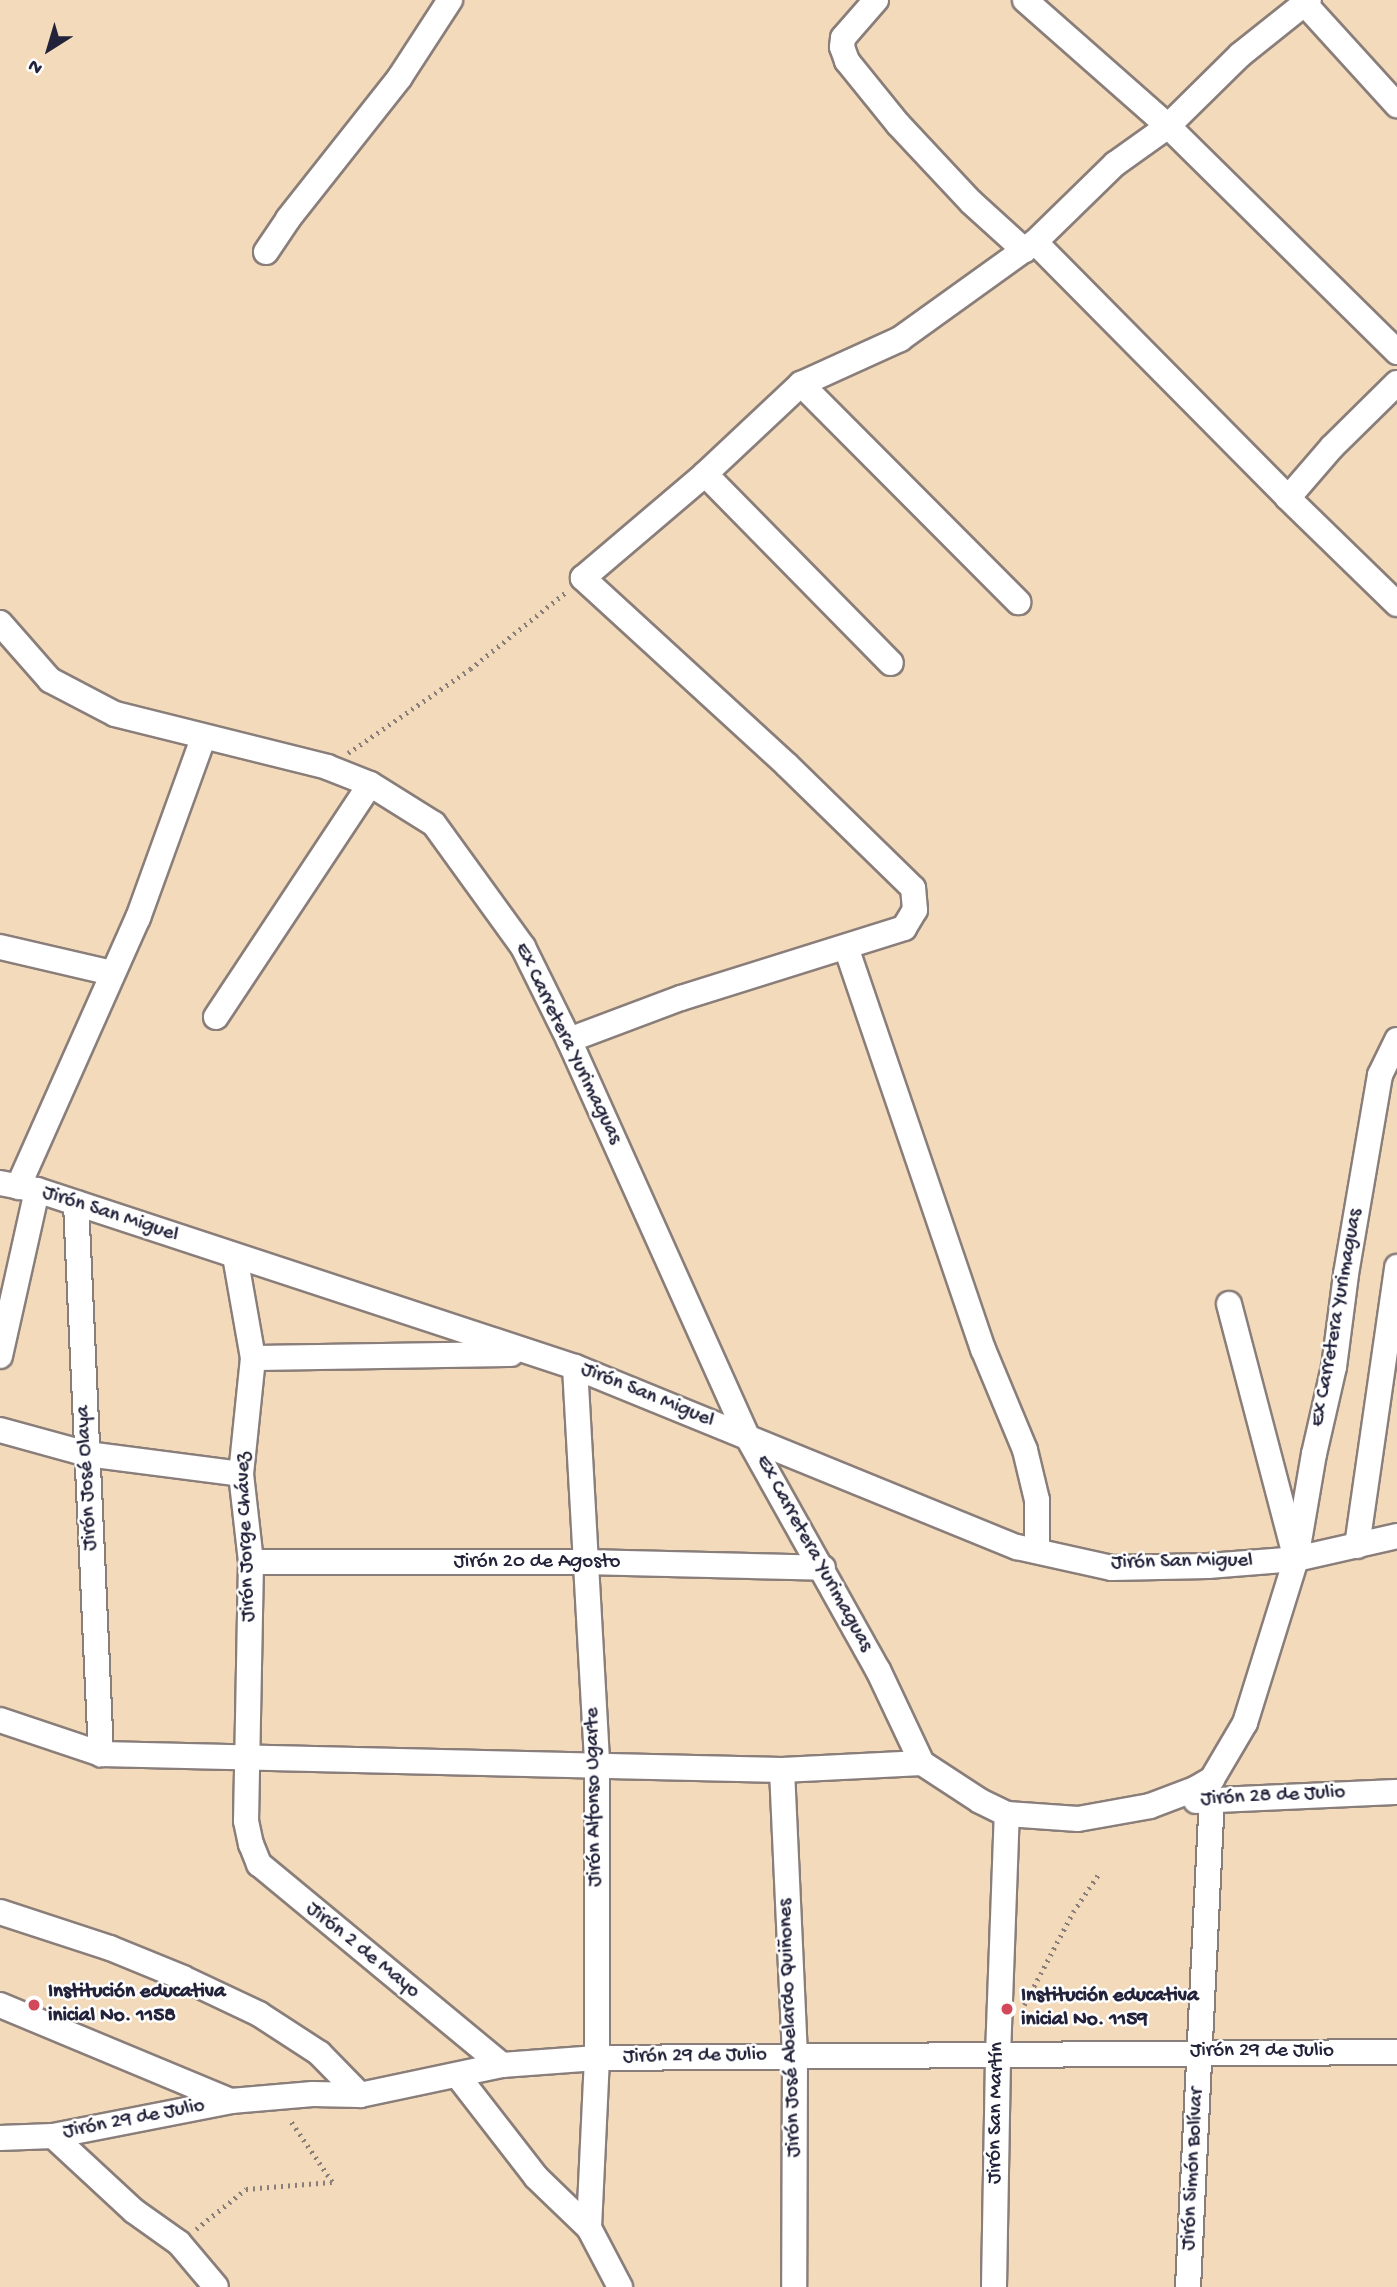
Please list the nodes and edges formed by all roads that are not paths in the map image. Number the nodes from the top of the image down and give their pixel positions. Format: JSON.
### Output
{"nodes":[{"id":1,"x":450,"y":0,"type":"edge"},
{"id":2,"x":876,"y":0,"type":"edge"},
{"id":3,"x":1025,"y":0,"type":"edge"},
{"id":4,"x":1307,"y":2,"type":"edge"},
{"id":5,"x":1397,"y":105,"type":"edge"},
{"id":6,"x":1168,"y":126,"type":"junction"},
{"id":7,"x":1030,"y":246,"type":"junction"},
{"id":8,"x":267,"y":253,"type":"dead end"},
{"id":9,"x":1397,"y":352,"type":"edge"},
{"id":10,"x":1397,"y":383,"type":"edge"},
{"id":11,"x":801,"y":384,"type":"junction"},
{"id":12,"x":705,"y":474,"type":"junction"},
{"id":13,"x":1288,"y":498,"type":"junction"},
{"id":14,"x":1018,"y":602,"type":"dead end"},
{"id":15,"x":1397,"y":604,"type":"edge"},
{"id":16,"x":0,"y":623,"type":"edge"},
{"id":17,"x":891,"y":663,"type":"dead end"},
{"id":18,"x":203,"y":738,"type":"junction"},
{"id":19,"x":370,"y":784,"type":"junction"},
{"id":20,"x":0,"y":947,"type":"edge"},
{"id":21,"x":846,"y":947,"type":"junction"},
{"id":22,"x":112,"y":973,"type":"junction"},
{"id":23,"x":216,"y":1017,"type":"dead end"},
{"id":24,"x":569,"y":1040,"type":"junction"},
{"id":25,"x":1397,"y":1040,"type":"edge"},
{"id":26,"x":18,"y":1187,"type":"edge"},
{"id":27,"x":76,"y":1203,"type":"junction"},
{"id":28,"x":235,"y":1256,"type":"junction"},
{"id":29,"x":1397,"y":1267,"type":"edge"},
{"id":30,"x":1229,"y":1304,"type":"dead end"},
{"id":31,"x":532,"y":1353,"type":"junction"},
{"id":32,"x":0,"y":1356,"type":"edge"},
{"id":33,"x":253,"y":1358,"type":"junction"},
{"id":34,"x":575,"y":1367,"type":"junction"},
{"id":35,"x":0,"y":1430,"type":"edge"},
{"id":36,"x":747,"y":1436,"type":"junction"},
{"id":37,"x":87,"y":1454,"type":"junction"},
{"id":38,"x":241,"y":1474,"type":"junction"},
{"id":39,"x":1397,"y":1536,"type":"edge"},
{"id":40,"x":1357,"y":1546,"type":"junction"},
{"id":41,"x":1037,"y":1551,"type":"junction"},
{"id":42,"x":1296,"y":1559,"type":"junction"},
{"id":43,"x":251,"y":1562,"type":"junction"},
{"id":44,"x":584,"y":1562,"type":"junction"},
{"id":45,"x":823,"y":1568,"type":"junction"},
{"id":46,"x":0,"y":1720,"type":"edge"},
{"id":47,"x":101,"y":1754,"type":"junction"},
{"id":48,"x":246,"y":1759,"type":"junction"},
{"id":49,"x":922,"y":1763,"type":"junction"},
{"id":50,"x":597,"y":1766,"type":"junction"},
{"id":51,"x":782,"y":1770,"type":"junction"},
{"id":52,"x":1397,"y":1792,"type":"edge"},
{"id":53,"x":1212,"y":1799,"type":"junction"},
{"id":54,"x":1150,"y":1806,"type":"junction"},
{"id":55,"x":1007,"y":1814,"type":"junction"},
{"id":56,"x":246,"y":1821,"type":"joint"},
{"id":57,"x":0,"y":1912,"type":"edge"},
{"id":58,"x":0,"y":2006,"type":"edge"},
{"id":59,"x":1199,"y":2051,"type":"junction"},
{"id":60,"x":1397,"y":2052,"type":"edge"},
{"id":61,"x":795,"y":2055,"type":"junction"},
{"id":62,"x":998,"y":2055,"type":"junction"},
{"id":63,"x":597,"y":2058,"type":"junction"},
{"id":64,"x":502,"y":2064,"type":"junction"},
{"id":65,"x":457,"y":2075,"type":"junction"},
{"id":66,"x":360,"y":2095,"type":"junction"},
{"id":67,"x":231,"y":2101,"type":"junction"},
{"id":68,"x":53,"y":2136,"type":"junction"},
{"id":69,"x":0,"y":2138,"type":"edge"},
{"id":70,"x":589,"y":2228,"type":"junction"},
{"id":71,"x":216,"y":2287,"type":"edge"},
{"id":72,"x":620,"y":2287,"type":"edge"},
{"id":73,"x":794,"y":2287,"type":"edge"},
{"id":74,"x":994,"y":2287,"type":"edge"},
{"id":75,"x":1188,"y":2287,"type":"edge"}],
"edges":[{"from":1,"to":8,"type":"street"},
{"from":2,"to":7,"type":"street"},
{"from":3,"to":6,"type":"street"},
{"from":4,"to":5,"type":"street"},
{"from":4,"to":6,"type":"street"},
{"from":6,"to":7,"type":"street"},
{"from":6,"to":9,"type":"street"},
{"from":7,"to":11,"type":"street"},
{"from":7,"to":13,"type":"street"},
{"from":10,"to":13,"type":"street"},
{"from":11,"to":12,"type":"street"},
{"from":11,"to":14,"type":"street"},
{"from":12,"to":17,"type":"street"},
{"from":12,"to":21,"type":"street"},
{"from":13,"to":15,"type":"street"},
{"from":16,"to":18,"type":"street","name":"Ex Carretera Yurimaguas"},
{"from":18,"to":19,"type":"street","name":"Ex Carretera Yurimaguas"},
{"from":18,"to":22,"type":"street"},
{"from":19,"to":23,"type":"street"},
{"from":19,"to":24,"type":"street","name":"Ex Carretera Yurimaguas"},
{"from":20,"to":22,"type":"street"},
{"from":21,"to":24,"type":"street"},
{"from":21,"to":41,"type":"street"},
{"from":22,"to":26,"type":"street"},
{"from":24,"to":36,"type":"street","name":"Ex Carretera Yurimaguas"},
{"from":25,"to":42,"type":"street","name":"Ex Carretera Yurimaguas"},
{"from":26,"to":27,"type":"street","name":"Jirón San Miguel"},
{"from":26,"to":32,"type":"street"},
{"from":27,"to":28,"type":"street","name":"Jirón San Miguel"},
{"from":27,"to":37,"type":"street","name":"Jirón José Olaya"},
{"from":28,"to":31,"type":"street","name":"Jirón San Miguel"},
{"from":28,"to":33,"type":"street","name":"Jirón Jorge Chávez"},
{"from":29,"to":40,"type":"street"},
{"from":30,"to":42,"type":"street"},
{"from":31,"to":33,"type":"street"},
{"from":31,"to":34,"type":"street","name":"Jirón San Miguel"},
{"from":33,"to":38,"type":"street","name":"Jirón Jorge Chávez"},
{"from":34,"to":36,"type":"street","name":"Jirón San Miguel"},
{"from":34,"to":44,"type":"street","name":"Jirón Alfonso Ugarte"},
{"from":35,"to":37,"type":"street"},
{"from":36,"to":41,"type":"street","name":"Jirón San Miguel"},
{"from":36,"to":45,"type":"street","name":"Ex Carretera Yurimaguas"},
{"from":37,"to":38,"type":"street"},
{"from":37,"to":47,"type":"street","name":"Jirón José Olaya"},
{"from":38,"to":43,"type":"street","name":"Jirón Jorge Chávez"},
{"from":39,"to":40,"type":"street","name":"Jirón San Miguel"},
{"from":40,"to":42,"type":"street","name":"Jirón San Miguel"},
{"from":41,"to":42,"type":"street","name":"Jirón San Miguel"},
{"from":42,"to":54,"type":"street","name":"Ex Carretera Yurimaguas"},
{"from":43,"to":44,"type":"street","name":"Jirón 20 de Agosto"},
{"from":43,"to":48,"type":"street","name":"Jirón Jorge Chávez"},
{"from":44,"to":45,"type":"street","name":"Jirón 20 de Agosto"},
{"from":44,"to":50,"type":"street","name":"Jirón Alfonso Ugarte"},
{"from":45,"to":49,"type":"street","name":"Ex Carretera Yurimaguas"},
{"from":46,"to":47,"type":"street"},
{"from":47,"to":48,"type":"street"},
{"from":48,"to":50,"type":"street"},
{"from":48,"to":56,"type":"street","name":"Jirón Jorge Chávez"},
{"from":49,"to":51,"type":"street"},
{"from":49,"to":55,"type":"street","name":"Ex Carretera Yurimaguas"},
{"from":50,"to":51,"type":"street"},
{"from":50,"to":63,"type":"street","name":"Jirón Alfonso Ugarte"},
{"from":51,"to":61,"type":"street","name":"Jirón José Abelardo Quiñones"},
{"from":52,"to":53,"type":"street","name":"Jirón 28 de Julio"},
{"from":53,"to":54,"type":"street","name":"Jirón 28 de Julio"},
{"from":53,"to":59,"type":"street","name":"Jirón Simón Bolívar"},
{"from":54,"to":55,"type":"street","name":"Ex Carretera Yurimaguas"},
{"from":55,"to":62,"type":"street","name":"Jirón San Martín"},
{"from":56,"to":64,"type":"street","name":"Jirón 2 de Mayo"},
{"from":57,"to":66,"type":"street"},
{"from":58,"to":67,"type":"street"},
{"from":59,"to":60,"type":"street","name":"Jirón 29 de Julio"},
{"from":59,"to":62,"type":"street","name":"Jirón 29 de Julio"},
{"from":59,"to":75,"type":"street","name":"Jirón Simón Bolívar"},
{"from":61,"to":62,"type":"street","name":"Jirón 29 de Julio"},
{"from":61,"to":63,"type":"street","name":"Jirón 29 de Julio"},
{"from":61,"to":73,"type":"street","name":"Jirón José Abelardo Quiñones"},
{"from":62,"to":74,"type":"street","name":"Jirón San Martín"},
{"from":63,"to":64,"type":"street","name":"Jirón 29 de Julio"},
{"from":63,"to":70,"type":"street","name":"Jirón Alfonso Ugarte"},
{"from":64,"to":65,"type":"street","name":"Jirón 29 de Julio"},
{"from":65,"to":66,"type":"street","name":"Jirón 29 de Julio"},
{"from":65,"to":70,"type":"street"},
{"from":66,"to":67,"type":"street","name":"Jirón 29 de Julio"},
{"from":67,"to":68,"type":"street","name":"Jirón 29 de Julio"},
{"from":68,"to":69,"type":"street","name":"Jirón 29 de Julio"},
{"from":68,"to":71,"type":"street"},
{"from":70,"to":72,"type":"street"}]}
